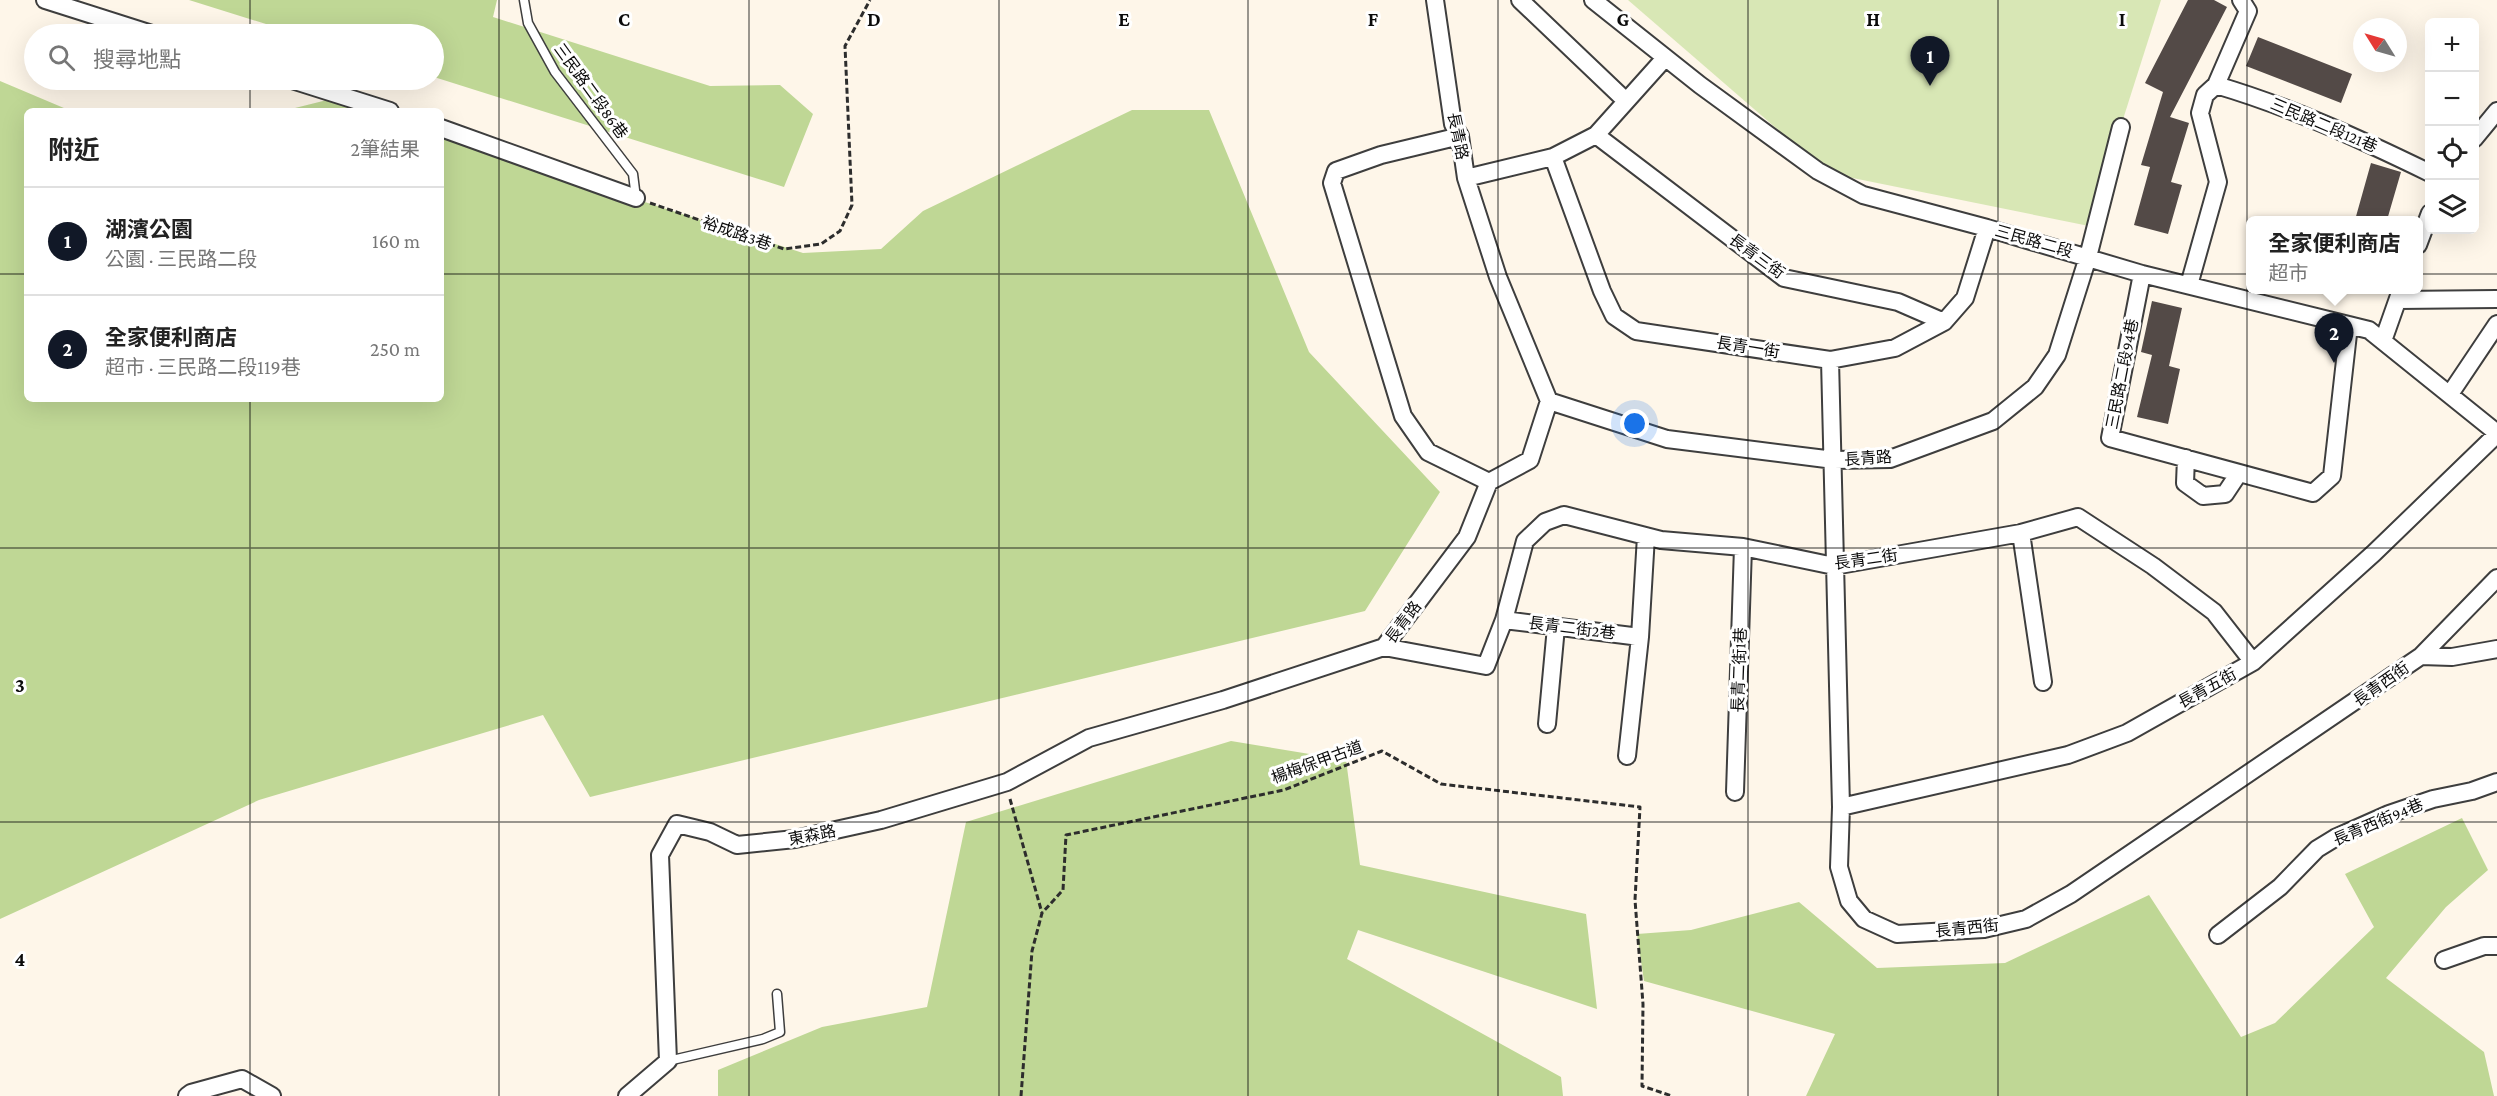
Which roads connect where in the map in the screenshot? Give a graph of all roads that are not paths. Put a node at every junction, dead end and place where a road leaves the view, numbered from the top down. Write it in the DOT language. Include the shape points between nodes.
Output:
graph roads {
  1 [pos="45,0"];
  2 [pos="524,0"];
  3 [pos="1435,0"];
  4 [pos="1520,0"];
  5 [pos="1593,0"];
  6 [pos="2241,0"];
  7 [pos="121,24"];
  8 [pos="1665,58"];
  9 [pos="2216,85"];
  10 [pos="324,90"];
  11 [pos="1626,101"];
  12 [pos="381,108"];
  13 [pos="2497,111"];
  14 [pos="2121,127"];
  15 [pos="444,129"];
  16 [pos="2479,134"];
  17 [pos="1596,135"];
  18 [pos="1460,136"];
  19 [pos="1553,157"];
  20 [pos="2425,171"];
  21 [pos="1466,178"];
  22 [pos="636,198"];
  23 [pos="1987,228"];
  24 [pos="2088,257"];
  25 [pos="2142,274"];
  26 [pos="2189,285"];
  27 [pos="2400,295"];
  28 [pos="2497,299"];
  29 [pos="1944,322"];
  30 [pos="2497,324"];
  31 [pos="2349,325"];
  32 [pos="2383,341"];
  33 [pos="1830,360"];
  34 [pos="2450,394"];
  35 [pos="1549,401"];
  36 [pos="2497,433"];
  37 [pos="2186,458"];
  38 [pos="1834,460"];
  39 [pos="2239,473"];
  40 [pos="1489,482"];
  41 [pos="2021,533"];
  42 [pos="1646,537"];
  43 [pos="1743,547"];
  44 [pos="1834,566"];
  45 [pos="2497,578"];
  46 [pos="1504,620"];
  47 [pos="1556,627"];
  48 [pos="1640,637"];
  49 [pos="1384,647"];
  50 [pos="2497,649"];
  51 [pos="2421,656"];
  52 [pos="2253,662"];
  53 [pos="2043,682"];
  54 [pos="1223,700"];
  55 [pos="1547,724"];
  56 [pos="1627,756"];
  57 [pos="2497,782"];
  58 [pos="1735,792"];
  59 [pos="1841,807"];
  60 [pos="2218,935"];
  61 [pos="2497,946"];
  62 [pos="2444,960"];
  63 [pos="777,994"];
  64 [pos="668,1061"];
  65 [pos="188,1096"];
  66 [pos="272,1096"];
  67 [pos="627,1096"];
  1 -- 7 [label="street"];
  2 -- 22 [label="lane, 三民路二段86巷" via="528,23 555,72 633,174"];
  3 -- 18 [label="street, 長青路" via="1453,124"];
  4 -- 11 [label="street"];
  5 -- 8 [label="street, 三民路二段"];
  6 -- 9 [label="street" via="2248,11"];
  8 -- 11 [label="street"];
  8 -- 23 [label="street, 三民路二段" via="1818,171 1863,195"];
  9 -- 20 [label="street, 三民路二段121巷" via="2341,130"];
  9 -- 26 [label="street" via="2205,95 2200,113 2218,182"];
  10 -- 12 [label="street"];
  11 -- 17 [label="street"];
  13 -- 16 [label="street"];
  14 -- 24 [label="street, 長青路"];
  15 -- 22 [label="street"];
  17 -- 19 [label="street"];
  17 -- 29 [label="street, 長青三街" via="1784,278 1898,302"];
  18 -- 21 [label="street, 長青路"];
  18 -- 40 [label="street" via="1381,155 1336,171 1332,183 1403,416 1428,452"];
  19 -- 21 [label="street"];
  19 -- 33 [label="street, 長青一街" via="1614,316 1636,331"];
  21 -- 35 [label="street, 長青路" via="1498,277"];
  23 -- 24 [label="street, 三民路二段"];
  23 -- 29 [label="street, 長青一街" via="1965,298"];
  24 -- 25 [label="street, 三民路二段"];
  24 -- 38 [label="street, 長青路" via="2056,355 2035,387 1993,421 1890,459"];
  25 -- 26 [label="street, 三民路二段"];
  25 -- 37 [label="street, 三民路二段94巷" via="2110,438"];
  26 -- 31 [label="street, 三民路二段"];
  27 -- 28 [label="street"];
  27 -- 32 [label="street"];
  29 -- 33 [label="street, 長青一街" via="1895,348"];
  30 -- 34 [label="street"];
  31 -- 32 [label="street, 三民路二段" via="2369,330"];
  31 -- 39 [label="street, 三民路二段94巷" via="2332,476 2313,493"];
  32 -- 34 [label="street, 三民路二段"];
  33 -- 38 [label="street, 長青西街"];
  34 -- 36 [label="street, 三民路二段"];
  35 -- 38 [label="street, 長青路" via="1667,439"];
  35 -- 40 [label="street" via="1530,460"];
  36 -- 52 [label="street, 長青五街" via="2374,553"];
  37 -- 39 [label="street, 三民路二段94巷"];
  37 -- 39 [label="street" via="2185,483 2203,496 2225,494"];
  38 -- 44 [label="street, 長青西街"];
  40 -- 49 [label="street, 長青路" via="1467,537"];
  41 -- 44 [label="street, 長青二街"];
  41 -- 52 [label="street, 長青二街" via="2078,517 2214,612"];
  41 -- 53 [label="street"];
  42 -- 43 [label="street, 長青二街"];
  42 -- 46 [label="street, 長青二街" via="1564,515 1545,522 1525,541"];
  42 -- 48 [label="street, 長青二街2巷"];
  43 -- 44 [label="street, 長青二街"];
  43 -- 58 [label="street, 長青二街1巷"];
  44 -- 59 [label="street, 長青西街"];
  45 -- 51 [label="street, 長青西街"];
  46 -- 47 [label="street, 長青二街2巷"];
  46 -- 49 [label="street" via="1486,666"];
  47 -- 48 [label="street, 長青二街2巷"];
  47 -- 55 [label="street"];
  48 -- 56 [label="street, 長青二街2巷"];
  49 -- 54 [label="street, 長青路"];
  50 -- 51 [label="street" via="2452,657"];
  51 -- 59 [label="street, 長青西街" via="2071,894 2026,919 1984,929 1897,934 1864,920 1849,901 1839,867"];
  52 -- 59 [label="street, 長青五街" via="2127,733 2068,755"];
  54 -- 64 [label="street, 東森路" via="1089,738 1007,782 880,820 795,840 736,845 710,832 677,824 660,855"];
  57 -- 60 [label="street, 長青西街94巷" via="2389,814 2335,838 2317,849 2280,887"];
  61 -- 62 [label="street" via="2484,946"];
  63 -- 64 [label="lane" via="780,1032"];
  64 -- 67 [label="street"];
  65 -- 66 [label="street" via="242,1079"];
}
